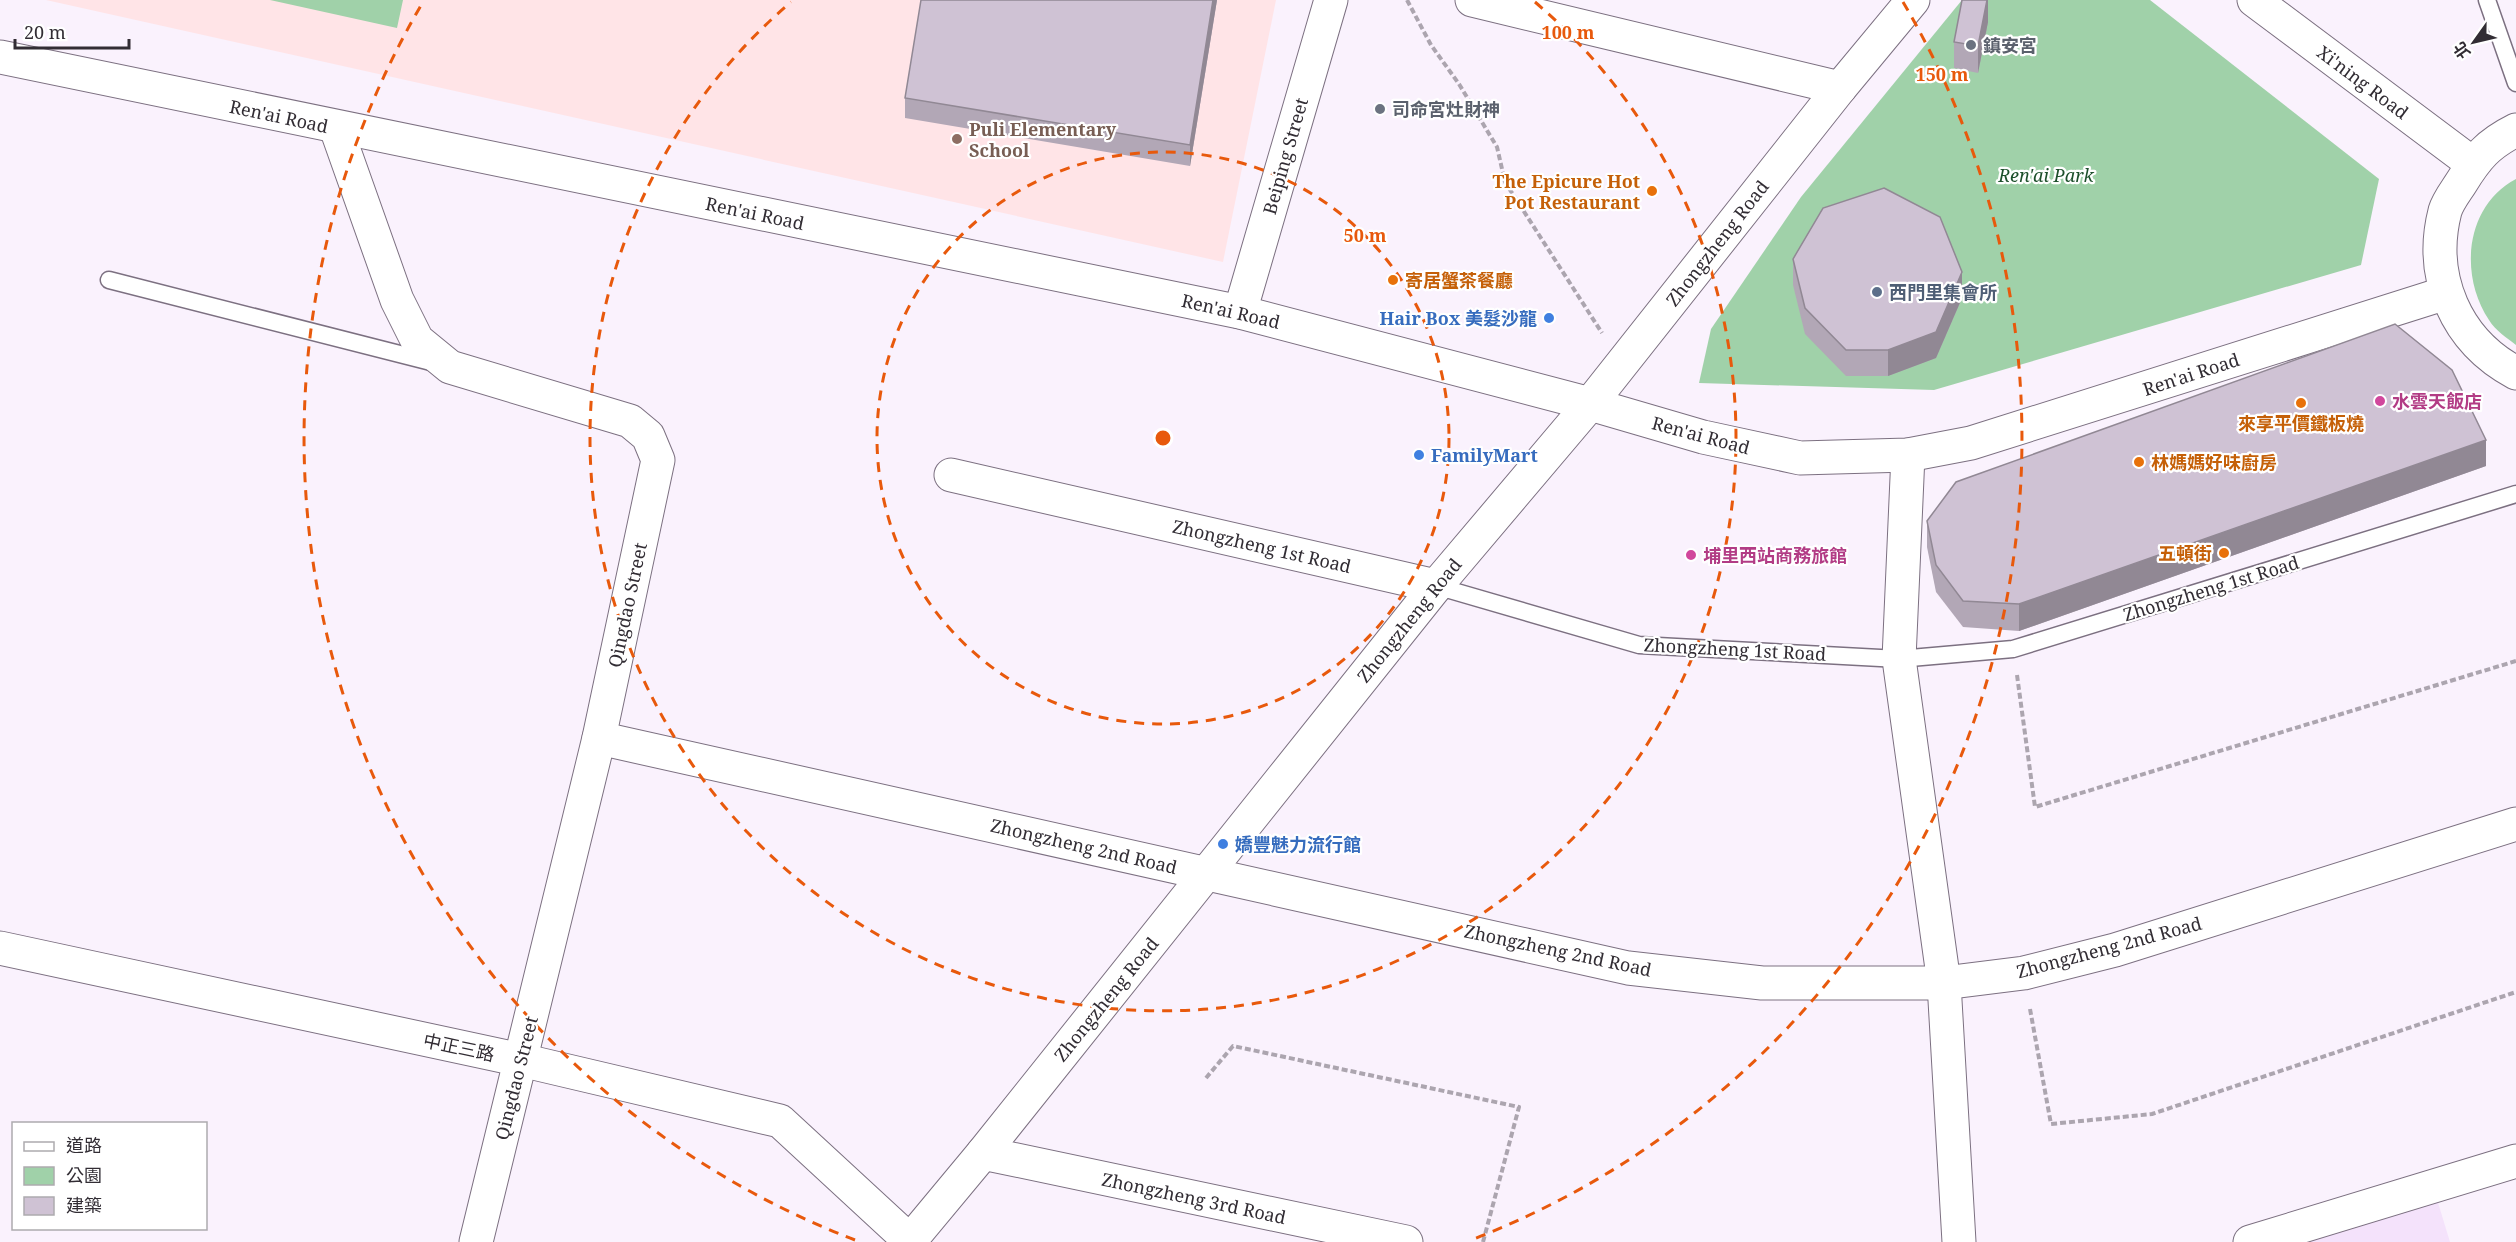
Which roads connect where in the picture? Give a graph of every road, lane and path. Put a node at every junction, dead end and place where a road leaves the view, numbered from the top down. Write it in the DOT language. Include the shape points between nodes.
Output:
graph roads {
  1 [pos="1331,0"];
  2 [pos="1407,0"];
  3 [pos="1472,0"];
  4 [pos="1913,0"];
  5 [pos="2254,0"];
  6 [pos="2487,0"];
  7 [pos="0,57"];
  8 [pos="2516,82"];
  9 [pos="1840,88"];
  10 [pos="336,128"];
  11 [pos="2516,130"];
  12 [pos="2473,164"];
  13 [pos="109,280"];
  14 [pos="2446,293"];
  15 [pos="1240,312"];
  16 [pos="1621,364"];
  17 [pos="450,366"];
  18 [pos="2516,373"];
  19 [pos="1590,404"];
  20 [pos="1908,454"];
  21 [pos="951,475"];
  22 [pos="2516,494"];
  23 [pos="1436,586"];
  24 [pos="2013,649"];
  25 [pos="1899,658"];
  26 [pos="2516,662"];
  27 [pos="598,738"];
  28 [pos="2516,824"];
  29 [pos="1207,873"];
  30 [pos="0,948"];
  31 [pos="2024,973"];
  32 [pos="1944,983"];
  33 [pos="2516,992"];
  34 [pos="521,1060"];
  35 [pos="1206,1078"];
  36 [pos="983,1154"];
  37 [pos="2516,1161"];
  38 [pos="909,1241"];
  39 [pos="476,1242"];
  40 [pos="1406,1242"];
  41 [pos="1483,1242"];
  42 [pos="1959,1242"];
  43 [pos="2250,1242"];
  1 -- 15 [label="street, Beiping Street"];
  2 -- 16 [label="path" via="1431,45 1497,147 1505,182"];
  3 -- 9 [label="street"];
  4 -- 9 [label="street, Zhongzheng Road"];
  5 -- 12 [label="street, Xi'ning Road"];
  6 -- 8 [label="lane"];
  7 -- 10 [label="street, Ren'ai Road"];
  9 -- 16 [label="street, Zhongzheng Road"];
  10 -- 15 [label="street, Ren'ai Road"];
  10 -- 17 [label="street, Qingdao Street" via="397,300 417,340"];
  11 -- 12 [label="street" via="2495,140"];
  12 -- 14 [label="street" via="2445,208 2439,251"];
  13 -- 17 [label="lane"];
  14 -- 18 [label="street" via="2464,331 2494,361"];
  14 -- 20 [label="street, Ren'ai Road" via="1971,443"];
  15 -- 19 [label="street, Ren'ai Road"];
  16 -- 19 [label="street, Zhongzheng Road"];
  17 -- 27 [label="street, Qingdao Street" via="630,421 648,436 658,460"];
  19 -- 20 [label="street, Ren'ai Road" via="1703,437 1800,458"];
  19 -- 23 [label="street, Zhongzheng Road"];
  20 -- 25 [label="street"];
  21 -- 23 [label="street, Zhongzheng 1st Road"];
  22 -- 24 [label="lane, Zhongzheng 1st Road"];
  23 -- 25 [label="lane, Zhongzheng 1st Road" via="1640,645"];
  23 -- 29 [label="street, Zhongzheng Road"];
  24 -- 25 [label="lane, Zhongzheng 1st Road"];
  24 -- 26 [label="path" via="2035,807"];
  25 -- 32 [label="street"];
  27 -- 29 [label="street, Zhongzheng 2nd Road"];
  27 -- 34 [label="street, Qingdao Street"];
  28 -- 31 [label="street, Zhongzheng 2nd Road" via="2115,950"];
  29 -- 32 [label="street, Zhongzheng 2nd Road" via="1628,968 1762,983"];
  29 -- 36 [label="street, Zhongzheng Road"];
  30 -- 34 [label="street, 中正三路"];
  31 -- 32 [label="street, Zhongzheng 2nd Road"];
  31 -- 33 [label="path" via="2051,1124 2152,1114"];
  32 -- 42 [label="street"];
  34 -- 38 [label="street, 中正三路" via="780,1121"];
  34 -- 39 [label="street, Qingdao Street"];
  35 -- 41 [label="path" via="1233,1046 1519,1107"];
  36 -- 38 [label="street, Zhongzheng Road"];
  36 -- 40 [label="street, Zhongzheng 3rd Road"];
  37 -- 43 [label="street"];
}
